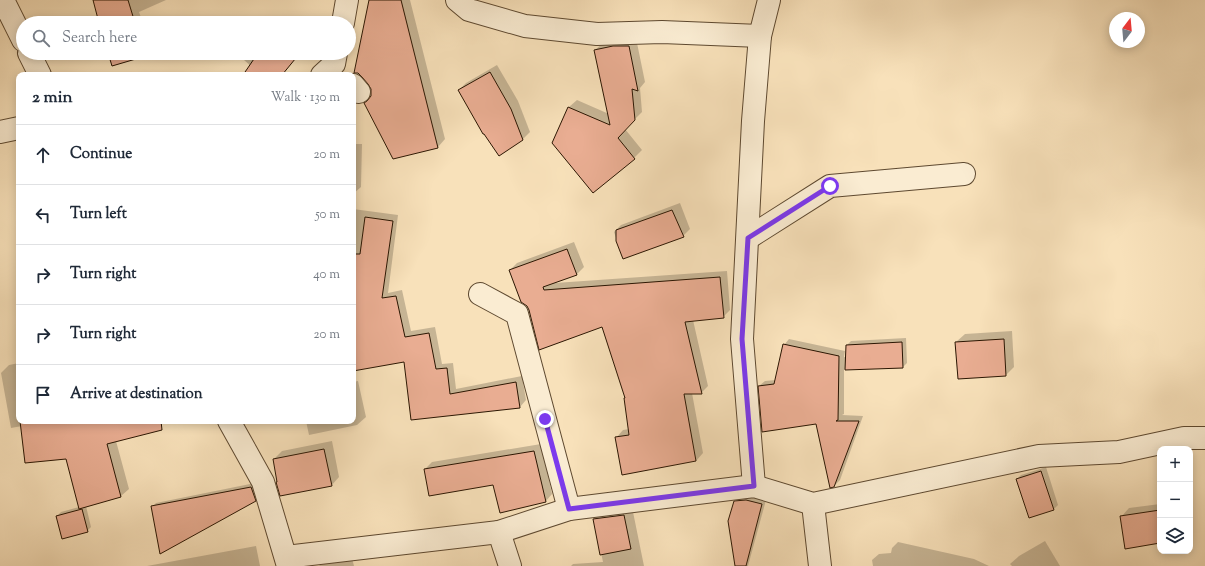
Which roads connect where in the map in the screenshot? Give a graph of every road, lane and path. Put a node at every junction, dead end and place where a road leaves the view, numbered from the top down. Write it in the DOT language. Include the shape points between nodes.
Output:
graph roads {
  1 [pos="3,0"];
  2 [pos="347,0"];
  3 [pos="457,0"];
  4 [pos="769,0"];
  5 [pos="344,16"];
  6 [pos="16,26"];
  7 [pos="760,36"];
  8 [pos="32,60"];
  9 [pos="38,72"];
  10 [pos="16,129"];
  11 [pos="0,132"];
  12 [pos="964,174"];
  13 [pos="748,238"];
  14 [pos="480,294"];
  15 [pos="231,424"];
  16 [pos="1205,438"];
  17 [pos="754,486"];
  18 [pos="812,504"];
  19 [pos="569,509"];
  20 [pos="499,532"];
  21 [pos="287,561"];
  22 [pos="510,566"];
  23 [pos="820,566"];
  1 -- 6 [label="street"];
  2 -- 5 [label="street"];
  3 -- 7 [label="street" via="469,10 525,26 597,34 662,32"];
  4 -- 7 [label="street"];
  7 -- 13 [label="street"];
  8 -- 9 [label="street"];
  10 -- 11 [label="street"];
  12 -- 13 [label="street" via="830,186"];
  13 -- 17 [label="street" via="742,339"];
  14 -- 19 [label="street" via="517,314"];
  15 -- 21 [label="street" via="263,482"];
  16 -- 18 [label="street" via="1184,438 1119,452 1039,456"];
  17 -- 18 [label="street"];
  17 -- 19 [label="street"];
  18 -- 23 [label="street"];
  19 -- 20 [label="street"];
  20 -- 21 [label="street"];
  20 -- 22 [label="street"];
}
